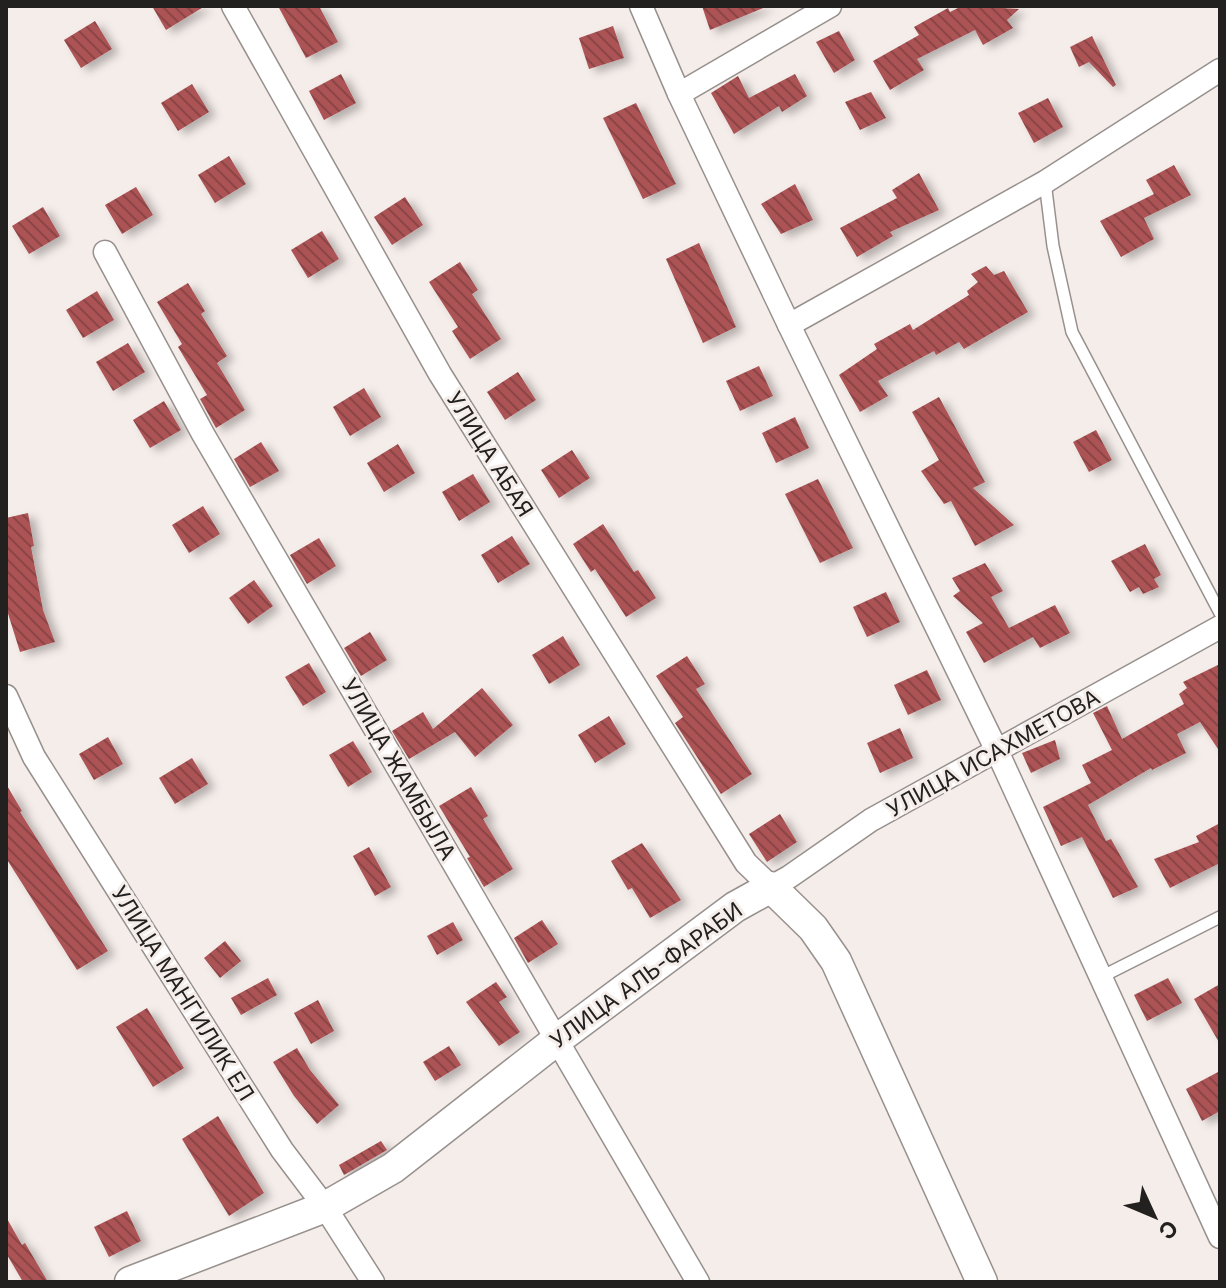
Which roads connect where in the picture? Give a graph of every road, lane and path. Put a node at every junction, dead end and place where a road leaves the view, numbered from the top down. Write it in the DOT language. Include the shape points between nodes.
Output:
graph roads {
  1 [pos="233,6"];
  2 [pos="641,6"];
  3 [pos="824,8"];
  4 [pos="1220,70"];
  5 [pos="679,94"];
  6 [pos="1045,182"];
  7 [pos="105,252"];
  8 [pos="789,325"];
  9 [pos="1220,613"];
  10 [pos="1220,627"];
  11 [pos="6,696"];
  12 [pos="997,751"];
  13 [pos="771,887"];
  14 [pos="1220,917"];
  15 [pos="1101,977"];
  16 [pos="558,1039"];
  17 [pos="325,1207"];
  18 [pos="1220,1237"];
  19 [pos="130,1282"];
  20 [pos="373,1282"];
  21 [pos="698,1282"];
  22 [pos="982,1282"];
  1 -- 13 [label="street, УЛИЦА АБАЯ" via="440,374 746,863"];
  2 -- 5 [label="street"];
  3 -- 5 [label="street"];
  4 -- 6 [label="street"];
  5 -- 8 [label="street"];
  6 -- 8 [label="street"];
  6 -- 9 [label="lane" via="1072,332"];
  7 -- 16 [label="street, УЛИЦА ЖАМБЫЛА" via="203,434"];
  8 -- 12 [label="street"];
  10 -- 12 [label="street, УЛИЦА ИСАХМЕТОВА"];
  11 -- 17 [label="street, УЛИЦА МАНГИЛИК ЕЛ" via="34,757 282,1150"];
  12 -- 13 [label="street, УЛИЦА ИСАХМЕТОВА" via="871,820"];
  12 -- 15 [label="street"];
  13 -- 16 [label="street, УЛИЦА АЛЬ-ФАРАБИ" via="735,907"];
  13 -- 22 [label="street" via="813,928 836,961"];
  14 -- 15 [label="lane"];
  15 -- 18 [label="street"];
  16 -- 17 [label="street, УЛИЦА АЛЬ-ФАРАБИ" via="393,1168"];
  16 -- 21 [label="street, УЛИЦА ЖАМБЫЛА"];
  17 -- 19 [label="street, УЛИЦА АЛЬ-ФАРАБИ"];
  17 -- 20 [label="street, УЛИЦА МАНГИЛИК ЕЛ"];
}
